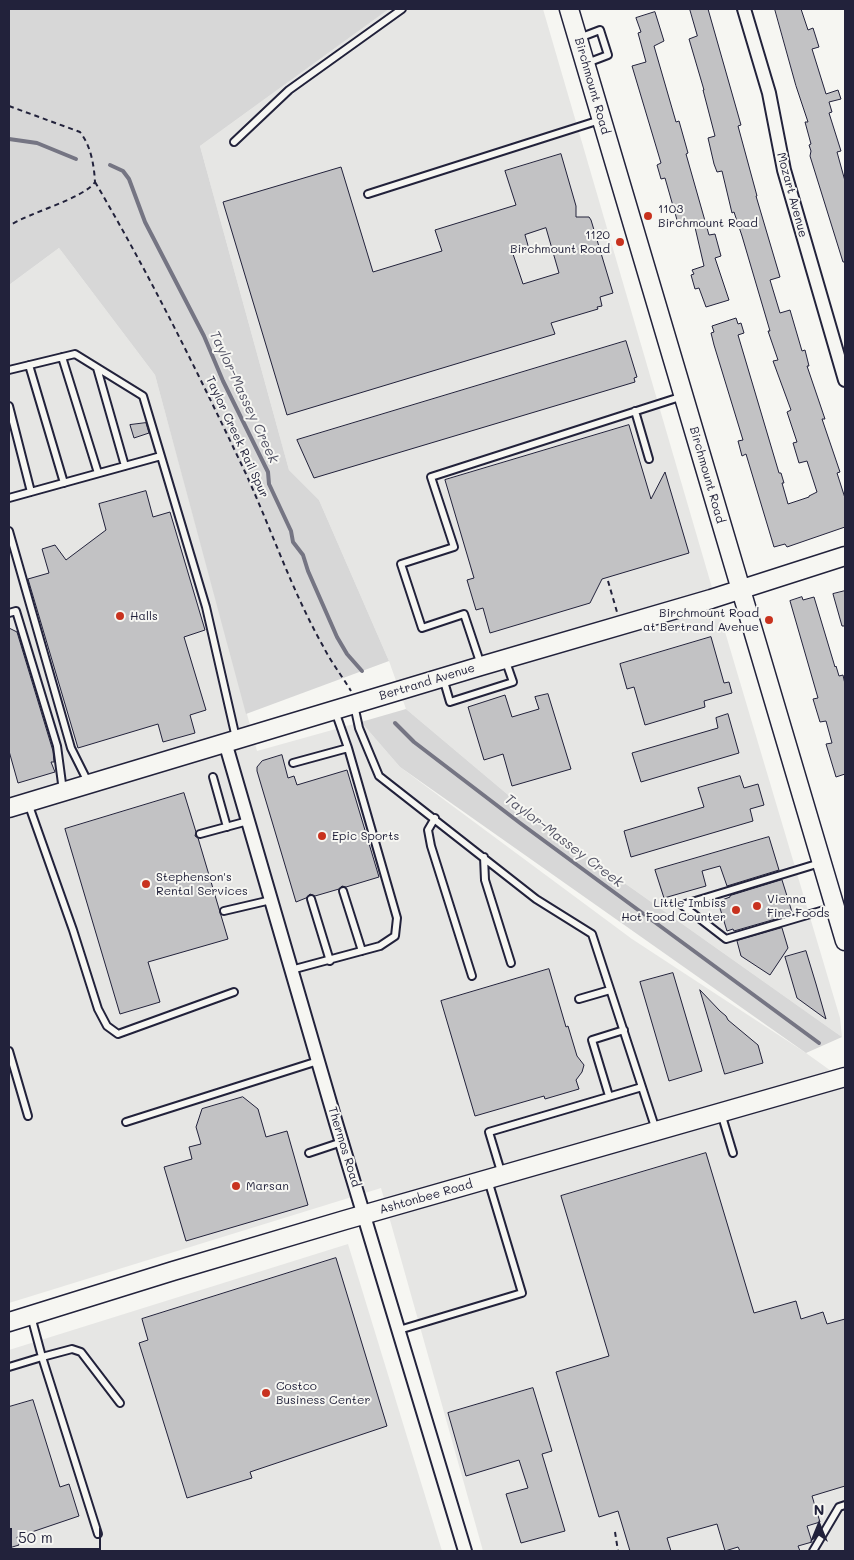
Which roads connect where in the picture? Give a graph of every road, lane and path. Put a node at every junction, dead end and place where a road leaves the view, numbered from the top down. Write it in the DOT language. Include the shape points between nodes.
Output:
graph roads {
  1 [pos="402,9"];
  2 [pos="569,9"];
  3 [pos="744,9"];
  4 [pos="578,38"];
  5 [pos="585,63"];
  6 [pos="9,106"];
  7 [pos="602,119"];
  8 [pos="234,142"];
  9 [pos="96,182"];
  10 [pos="368,194"];
  11 [pos="9,226"];
  12 [pos="62,357"];
  13 [pos="29,365"];
  14 [pos="97,368"];
  15 [pos="9,370"];
  16 [pos="845,380"];
  17 [pos="683,396"];
  18 [pos="9,406"];
  19 [pos="635,411"];
  20 [pos="161,456"];
  21 [pos="649,459"];
  22 [pos="125,466"];
  23 [pos="98,473"];
  24 [pos="64,483"];
  25 [pos="31,492"];
  26 [pos="9,498"];
  27 [pos="9,532"];
  28 [pos="845,556"];
  29 [pos="608,581"];
  30 [pos="741,590"];
  31 [pos="9,614"];
  32 [pos="621,625"];
  33 [pos="505,659"];
  34 [pos="481,666"];
  35 [pos="443,677"];
  36 [pos="353,704"];
  37 [pos="335,710"];
  38 [pos="230,741"];
  39 [pos="348,748"];
  40 [pos="293,763"];
  41 [pos="213,777"];
  42 [pos="88,783"];
  43 [pos="64,791"];
  44 [pos="28,802"];
  45 [pos="9,808"];
  46 [pos="435,818"];
  47 [pos="248,821"];
  48 [pos="227,827"];
  49 [pos="200,834"];
  50 [pos="484,857"];
  51 [pos="822,863"];
  52 [pos="343,891"];
  53 [pos="311,899"];
  54 [pos="271,900"];
  55 [pos="835,906"];
  56 [pos="224,911"];
  57 [pos="845,941"];
  58 [pos="362,951"];
  59 [pos="330,961"];
  60 [pos="511,963"];
  61 [pos="291,970"];
  62 [pos="472,976"];
  63 [pos="610,990"];
  64 [pos="234,992"];
  65 [pos="578,1000"];
  66 [pos="624,1030"];
  67 [pos="9,1051"];
  68 [pos="318,1061"];
  69 [pos="845,1077"];
  70 [pos="642,1087"];
  71 [pos="609,1096"];
  72 [pos="720,1112"];
  73 [pos="28,1116"];
  74 [pos="126,1122"];
  75 [pos="656,1131"];
  76 [pos="342,1142"];
  77 [pos="309,1152"];
  78 [pos="733,1152"];
  79 [pos="495,1178"];
  80 [pos="364,1215"];
  81 [pos="31,1315"];
  82 [pos="9,1322"];
  83 [pos="399,1330"];
  84 [pos="42,1357"];
  85 [pos="9,1367"];
  86 [pos="120,1403"];
  87 [pos="845,1505"];
  88 [pos="615,1532"];
  89 [pos="98,1534"];
  90 [pos="465,1551"];
  91 [pos="618,1551"];
  92 [pos="813,1551"];
  1 -- 8 [label="lane" via="289,90"];
  2 -- 4 [label="street, Birchmount Road"];
  3 -- 16 [label="street, Mozart Avenue" via="769,93 784,170"];
  4 -- 5 [label="street, Birchmount Road"];
  4 -- 5 [label="lane" via="600,30 608,55"];
  5 -- 7 [label="street, Birchmount Road"];
  6 -- 9 [label="path" via="80,132 92,158"];
  7 -- 10 [label="lane"];
  7 -- 17 [label="street, Birchmount Road"];
  9 -- 11 [label="path" via="91,188"];
  9 -- 36 [label="path, Taylor Creek Rail Spur" via="178,333 247,476 300,601 322,645 351,690"];
  12 -- 13 [label="lane"];
  12 -- 14 [label="lane" via="75,354"];
  12 -- 23 [label="lane"];
  13 -- 15 [label="lane"];
  13 -- 24 [label="lane"];
  14 -- 20 [label="lane" via="143,396"];
  14 -- 22 [label="lane"];
  17 -- 19 [label="lane"];
  17 -- 30 [label="street, Birchmount Road"];
  18 -- 25 [label="lane"];
  19 -- 21 [label="lane"];
  19 -- 34 [label="lane" via="431,477 454,547 401,564 422,628 464,614"];
  20 -- 22 [label="lane"];
  20 -- 38 [label="lane" via="206,607"];
  22 -- 23 [label="lane"];
  23 -- 24 [label="lane"];
  24 -- 25 [label="lane"];
  25 -- 26 [label="lane"];
  27 -- 42 [label="lane" via="71,748"];
  28 -- 30 [label="street, Bertrand Avenue"];
  29 -- 32 [label="path"];
  30 -- 32 [label="street, Bertrand Avenue"];
  30 -- 51 [label="street, Birchmount Road"];
  31 -- 43 [label="lane" via="16,611 58,746"];
  32 -- 33 [label="street, Bertrand Avenue"];
  33 -- 34 [label="street, Bertrand Avenue"];
  33 -- 35 [label="lane" via="513,682 450,702"];
  34 -- 35 [label="street, Bertrand Avenue"];
  35 -- 36 [label="street, Bertrand Avenue"];
  36 -- 37 [label="street, Bertrand Avenue"];
  36 -- 46 [label="lane" via="359,728 379,776"];
  37 -- 38 [label="street, Bertrand Avenue"];
  37 -- 39 [label="lane"];
  38 -- 42 [label="street, Bertrand Avenue"];
  38 -- 47 [label="street, Thermos Road"];
  39 -- 40 [label="lane"];
  39 -- 58 [label="lane" via="397,918 395,936 380,946"];
  41 -- 48 [label="lane"];
  42 -- 43 [label="street, Bertrand Avenue"];
  43 -- 44 [label="street, Bertrand Avenue"];
  44 -- 45 [label="street, Bertrand Avenue"];
  44 -- 64 [label="lane" via="98,1009 107,1026 118,1034"];
  46 -- 50 [label="lane"];
  46 -- 62 [label="lane" via="428,830 431,846"];
  47 -- 48 [label="lane"];
  47 -- 54 [label="street, Thermos Road"];
  48 -- 49 [label="lane"];
  50 -- 60 [label="lane" via="485,880"];
  50 -- 63 [label="lane" via="536,899 592,934"];
  51 -- 55 [label="street, Birchmount Road"];
  51 -- 55 [label="lane" via="682,905 726,939"];
  52 -- 58 [label="lane"];
  53 -- 59 [label="lane"];
  54 -- 56 [label="lane"];
  54 -- 61 [label="street, Thermos Road"];
  55 -- 57 [label="street, Birchmount Road"];
  58 -- 59 [label="lane"];
  59 -- 61 [label="lane"];
  61 -- 68 [label="street, Thermos Road"];
  63 -- 65 [label="lane"];
  63 -- 66 [label="lane"];
  66 -- 70 [label="lane"];
  66 -- 71 [label="lane" via="592,1040"];
  67 -- 73 [label="lane"];
  68 -- 74 [label="lane"];
  68 -- 76 [label="street, Thermos Road"];
  69 -- 72 [label="street, Ashtonbee Road"];
  70 -- 71 [label="lane"];
  70 -- 75 [label="lane"];
  71 -- 79 [label="lane" via="489,1132"];
  72 -- 75 [label="street, Ashtonbee Road"];
  72 -- 78 [label="lane"];
  75 -- 79 [label="street, Ashtonbee Road"];
  76 -- 77 [label="lane"];
  76 -- 80 [label="street, Thermos Road"];
  79 -- 80 [label="street, Ashtonbee Road"];
  79 -- 83 [label="lane" via="522,1293"];
  80 -- 81 [label="street, Ashtonbee Road"];
  80 -- 83 [label="street, Thermos Road"];
  81 -- 82 [label="street, Ashtonbee Road"];
  81 -- 84 [label="lane"];
  83 -- 90 [label="street, Thermos Road"];
  84 -- 85 [label="lane"];
  84 -- 86 [label="lane" via="72,1349 81,1352"];
  84 -- 89 [label="lane"];
  87 -- 92 [label="lane" via="839,1507"];
  88 -- 91 [label="path"];
}
